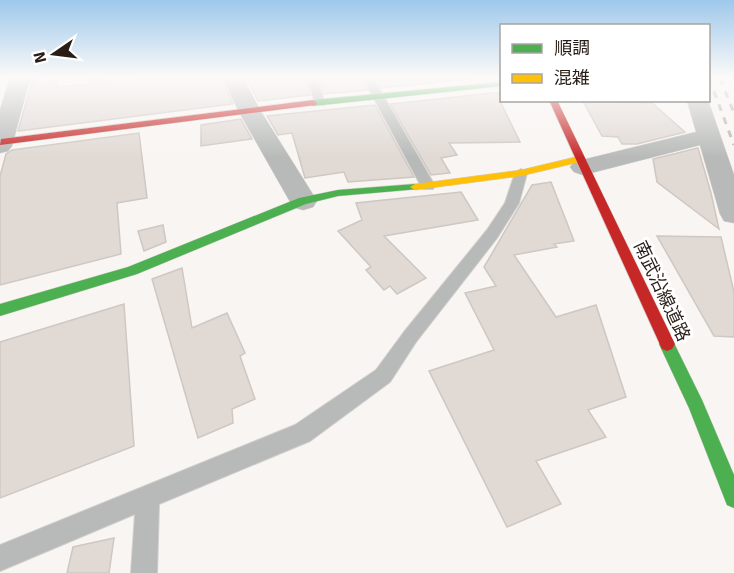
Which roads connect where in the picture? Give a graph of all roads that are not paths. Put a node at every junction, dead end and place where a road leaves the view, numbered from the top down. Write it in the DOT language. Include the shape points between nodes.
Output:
graph roads {
  1 [pos="15,105"];
  2 [pos="246,105"];
  3 [pos="302,105"];
  4 [pos="382,105"];
  5 [pos="555,105"];
  6 [pos="699,105"];
  7 [pos="249,110"];
  8 [pos="709,136"];
  9 [pos="1,140"];
  10 [pos="581,163"];
  11 [pos="521,173"];
  12 [pos="428,186"];
  13 [pos="303,201"];
  14 [pos="734,214"];
  15 [pos="0,310"];
  16 [pos="148,495"];
  17 [pos="734,498"];
  18 [pos="0,558"];
  19 [pos="144,573"];
  1 -- 9 [label="street"];
  2 -- 7 [label="street"];
  3 -- 7 [label="street"];
  4 -- 12 [label="lane"];
  5 -- 10 [label="street, 南武沿線道路"];
  6 -- 8 [label="street"];
  7 -- 9 [label="street"];
  7 -- 13 [label="street"];
  8 -- 10 [label="street"];
  8 -- 14 [label="street"];
  10 -- 11 [label="street"];
  10 -- 17 [label="street, 南武沿線道路" via="696,406"];
  11 -- 12 [label="street"];
  11 -- 16 [label="lane" via="512,203 492,234 383,376 302,433"];
  12 -- 13 [label="street" via="338,193"];
  13 -- 15 [label="street" via="132,271"];
  16 -- 18 [label="lane"];
  16 -- 19 [label="lane"];
}
